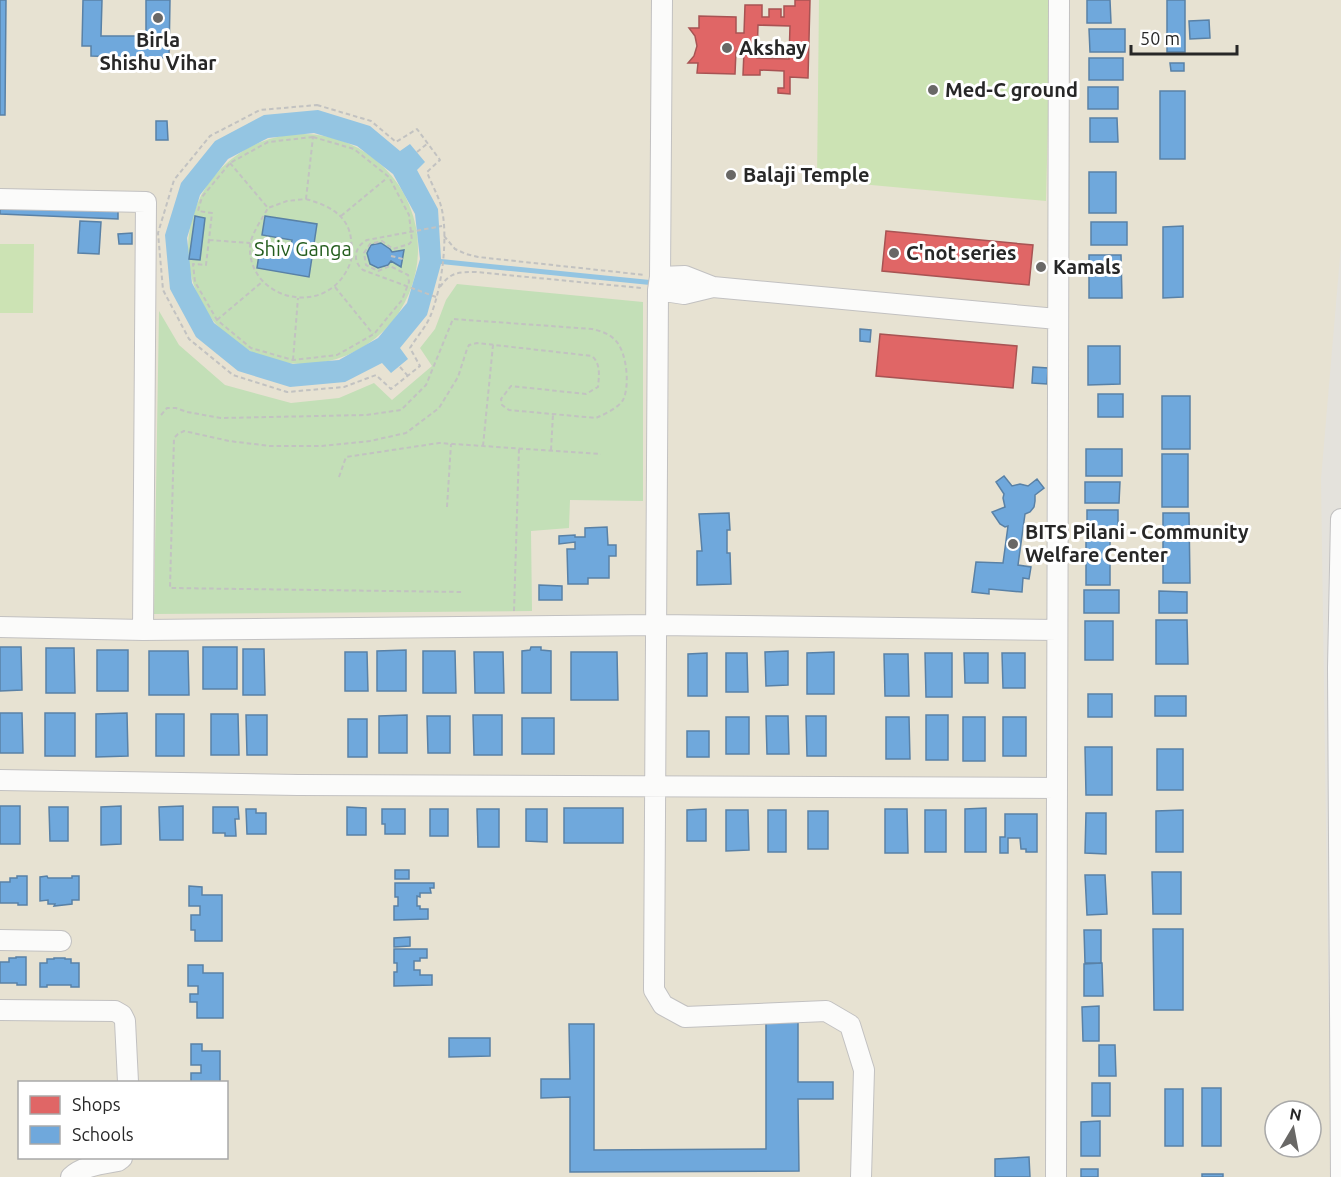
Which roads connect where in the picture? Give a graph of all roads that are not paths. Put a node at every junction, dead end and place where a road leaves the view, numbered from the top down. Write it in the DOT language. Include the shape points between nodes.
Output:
graph roads {
  1 [pos="662,0"];
  2 [pos="1059,0"];
  3 [pos="0,199"];
  4 [pos="659,283"];
  5 [pos="1058,319"];
  6 [pos="1341,519"];
  7 [pos="656,625"];
  8 [pos="0,627"];
  9 [pos="142,630"];
  10 [pos="1057,630"];
  11 [pos="0,780"];
  12 [pos="655,787"];
  13 [pos="1057,788"];
  14 [pos="0,940"];
  15 [pos="61,941"];
  16 [pos="0,1010"];
  17 [pos="128,1081"];
  18 [pos="121,1159"];
  19 [pos="71,1177"];
  20 [pos="861,1177"];
  21 [pos="1056,1177"];
  22 [pos="1341,1177"];
  1 -- 4 [label="street"];
  2 -- 5 [label="street"];
  3 -- 9 [label="street" via="146,202"];
  4 -- 5 [label="street" via="685,276 713,287"];
  4 -- 7 [label="street"];
  5 -- 10 [label="street"];
  6 -- 22 [label="street"];
  7 -- 9 [label="street"];
  7 -- 10 [label="street"];
  7 -- 12 [label="street"];
  8 -- 9 [label="street"];
  10 -- 13 [label="street"];
  11 -- 12 [label="street"];
  12 -- 13 [label="street"];
  12 -- 20 [label="street" via="654,990 663,1005 685,1017 826,1011 850,1025 864,1070"];
  13 -- 21 [label="street"];
  14 -- 15 [label="street"];
  16 -- 17 [label="street" via="115,1011 125,1021"];
  18 -- 19 [label="street" via="84,1169"];
}
